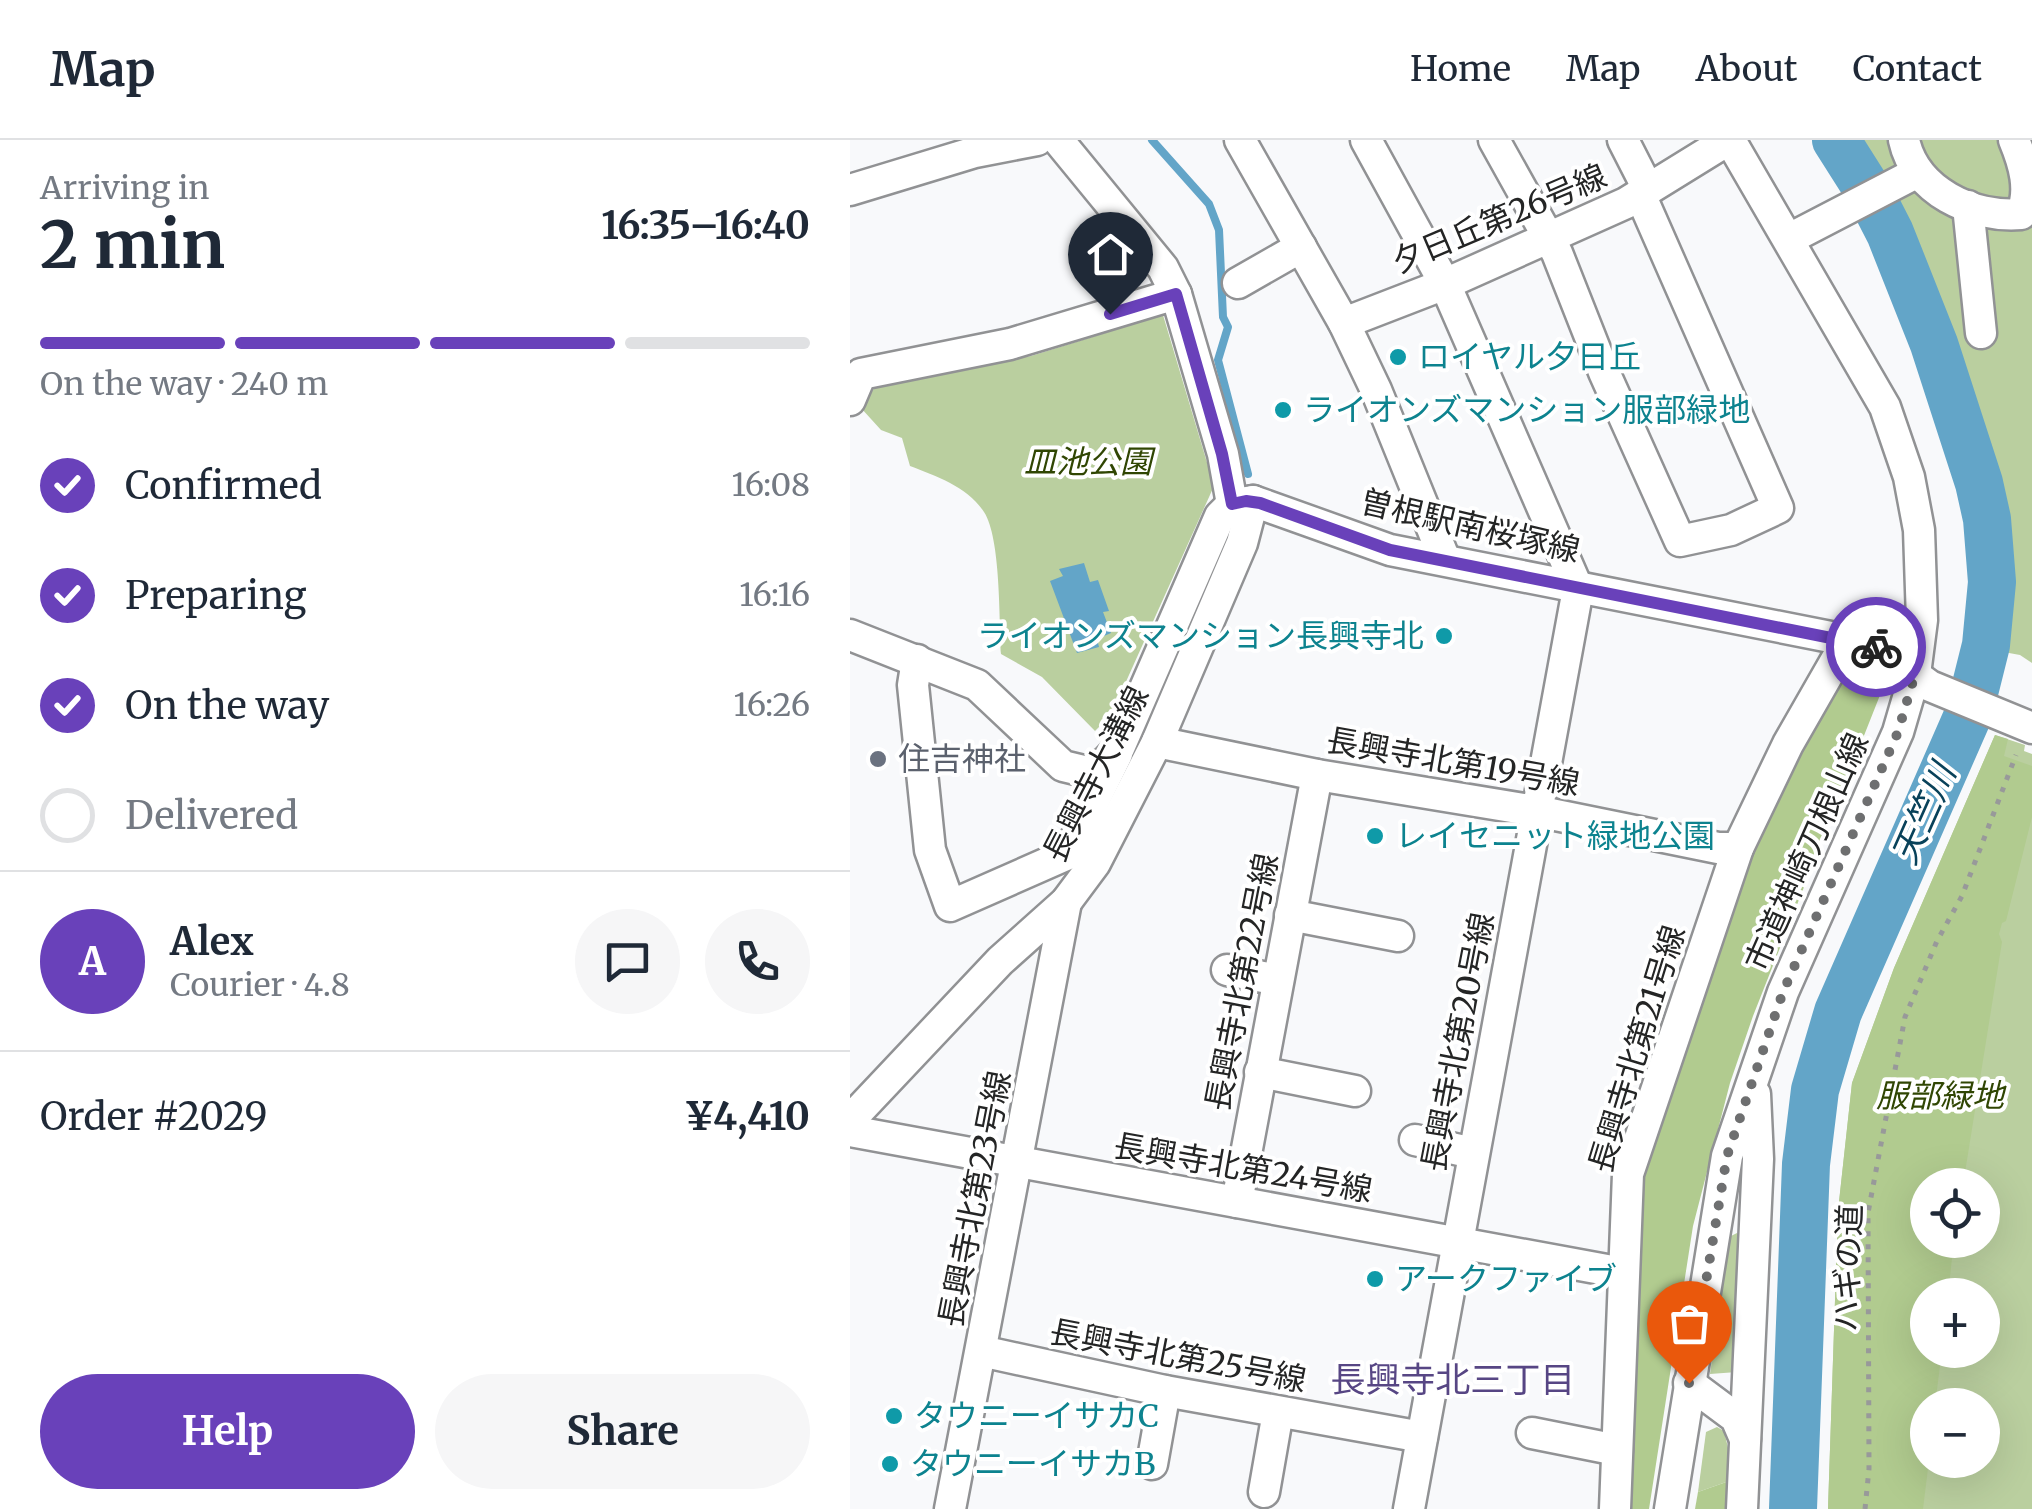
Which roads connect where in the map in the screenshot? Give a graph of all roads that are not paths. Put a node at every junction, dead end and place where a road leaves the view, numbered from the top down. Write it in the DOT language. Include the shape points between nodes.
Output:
graph roads {
  1 [pos="1038,140"];
  2 [pos="1058,140"];
  3 [pos="1240,140"];
  4 [pos="1366,140"];
  5 [pos="1494,140"];
  6 [pos="1623,140"];
  7 [pos="1729,140"];
  8 [pos="1904,140"];
  9 [pos="2014,140"];
  10 [pos="1908,177"];
  11 [pos="2032,183"];
  12 [pos="850,190"];
  13 [pos="1644,192"];
  14 [pos="1968,206"];
  15 [pos="2027,214"];
  16 [pos="1548,237"];
  17 [pos="1789,239"];
  18 [pos="1301,247"];
  19 [pos="1238,283"];
  20 [pos="1445,284"];
  21 [pos="1176,294"];
  22 [pos="1344,323"];
  23 [pos="1981,333"];
  24 [pos="854,376"];
  25 [pos="1242,503"];
  26 [pos="1444,560"];
  27 [pos="1578,588"];
  28 [pos="850,635"];
  29 [pos="1847,641"];
  30 [pos="918,660"];
  31 [pos="1915,674"];
  32 [pos="2032,728"];
  33 [pos="1126,735"];
  34 [pos="1157,742"];
  35 [pos="1317,775"];
  36 [pos="1536,811"];
  37 [pos="1738,848"];
  38 [pos="1066,902"];
  39 [pos="1290,915"];
  40 [pos="1398,936"];
  41 [pos="1227,970"];
  42 [pos="1278,980"];
  43 [pos="1260,1072"];
  44 [pos="1754,1081"];
  45 [pos="1355,1091"];
  46 [pos="850,1120"];
  47 [pos="850,1131"];
  48 [pos="1415,1140"];
  49 [pos="1473,1153"];
  50 [pos="1019,1162"];
  51 [pos="1237,1202"];
  52 [pos="1456,1242"];
  53 [pos="1623,1273"];
  54 [pos="981,1351"];
  55 [pos="1689,1383"];
  56 [pos="1165,1391"];
  57 [pos="1278,1412"];
  58 [pos="1532,1434"];
  59 [pos="1422,1437"];
  60 [pos="1746,1438"];
  61 [pos="1617,1450"];
  62 [pos="1152,1464"];
  63 [pos="1264,1492"];
  64 [pos="950,1509"];
  65 [pos="1409,1509"];
  66 [pos="1615,1509"];
  67 [pos="1670,1509"];
  68 [pos="1742,1509"];
  1 -- 12 [label="street"];
  2 -- 21 [label="street" via="1163,268"];
  3 -- 18 [label="street"];
  4 -- 20 [label="street"];
  5 -- 16 [label="street"];
  6 -- 13 [label="street"];
  7 -- 13 [label="street, 夕日丘第26号線"];
  7 -- 17 [label="street, 市道神崎刀根山線"];
  8 -- 10 [label="street"];
  9 -- 11 [label="street"];
  10 -- 14 [label="street"];
  10 -- 17 [label="street"];
  11 -- 15 [label="street"];
  13 -- 16 [label="street, 夕日丘第26号線"];
  13 -- 16 [label="street" via="1778,508 1731,530 1680,541"];
  14 -- 15 [label="street"];
  14 -- 23 [label="street"];
  16 -- 20 [label="street, 夕日丘第26号線"];
  17 -- 31 [label="street, 市道神崎刀根山線" via="1885,407 1909,477 1922,558"];
  18 -- 19 [label="street"];
  18 -- 22 [label="street"];
  20 -- 22 [label="street, 夕日丘第26号線"];
  20 -- 27 [label="street"];
  21 -- 24 [label="street" via="1010,344"];
  21 -- 25 [label="street"];
  22 -- 26 [label="street"];
  25 -- 26 [label="street, 曽根駅南桜塚線" via="1383,548"];
  25 -- 33 [label="street" via="1220,516"];
  25 -- 34 [label="street, 長興寺大溝線" via="1242,543"];
  26 -- 27 [label="street, 曽根駅南桜塚線"];
  27 -- 29 [label="street, 曽根駅南桜塚線"];
  27 -- 36 [label="street, 長興寺北第20号線"];
  28 -- 30 [label="street"];
  29 -- 31 [label="street, 曽根駅南桜塚線" via="1877,648"];
  29 -- 37 [label="street, 長興寺北第21号線"];
  30 -- 33 [label="street" via="984,690 1071,770 1100,767"];
  30 -- 33 [label="street" via="913,685 930,850 950,906 1068,854"];
  31 -- 32 [label="street, 曽根駅南桜塚線"];
  31 -- 44 [label="street, 市道神崎刀根山線" via="1898,732 1799,952"];
  34 -- 35 [label="street, 長興寺北第19号線"];
  34 -- 38 [label="street, 長興寺大溝線" via="1100,854"];
  35 -- 36 [label="street, 長興寺北第19号線"];
  35 -- 39 [label="street, 長興寺北第22号線"];
  36 -- 37 [label="street, 長興寺北第19号線"];
  36 -- 49 [label="street, 長興寺北第20号線"];
  37 -- 53 [label="street, 長興寺北第21号線" via="1628,1174"];
  38 -- 46 [label="street, 長興寺大溝線" via="1000,961"];
  38 -- 50 [label="street, 長興寺北第23号線"];
  39 -- 40 [label="street"];
  39 -- 42 [label="street, 長興寺北第22号線"];
  41 -- 42 [label="street"];
  42 -- 43 [label="street, 長興寺北第22号線"];
  43 -- 45 [label="street"];
  43 -- 51 [label="street, 長興寺北第22号線"];
  44 -- 55 [label="street, 市道神崎刀根山線" via="1727,1156"];
  44 -- 60 [label="street" via="1758,1159"];
  47 -- 50 [label="street, 長興寺北第24号線"];
  48 -- 49 [label="street"];
  49 -- 52 [label="street, 長興寺北第20号線"];
  50 -- 51 [label="street, 長興寺北第24号線"];
  50 -- 54 [label="street, 長興寺北第23号線"];
  51 -- 52 [label="street, 長興寺北第24号線"];
  52 -- 53 [label="street, 長興寺北第24号線"];
  52 -- 59 [label="street, 長興寺北第20号線"];
  53 -- 61 [label="street, 長興寺北第21号線"];
  54 -- 56 [label="street, 長興寺北第25号線"];
  54 -- 64 [label="street, 長興寺北第23号線"];
  55 -- 60 [label="street" via="1728,1410"];
  55 -- 67 [label="street, 市道神崎刀根山線"];
  56 -- 57 [label="street, 長興寺北第25号線"];
  56 -- 62 [label="street"];
  57 -- 59 [label="street, 長興寺北第25号線"];
  57 -- 63 [label="street"];
  58 -- 61 [label="street"];
  59 -- 65 [label="street, 長興寺北第20号線"];
  60 -- 68 [label="street"];
  61 -- 66 [label="street, 長興寺北第21号線"];
}
